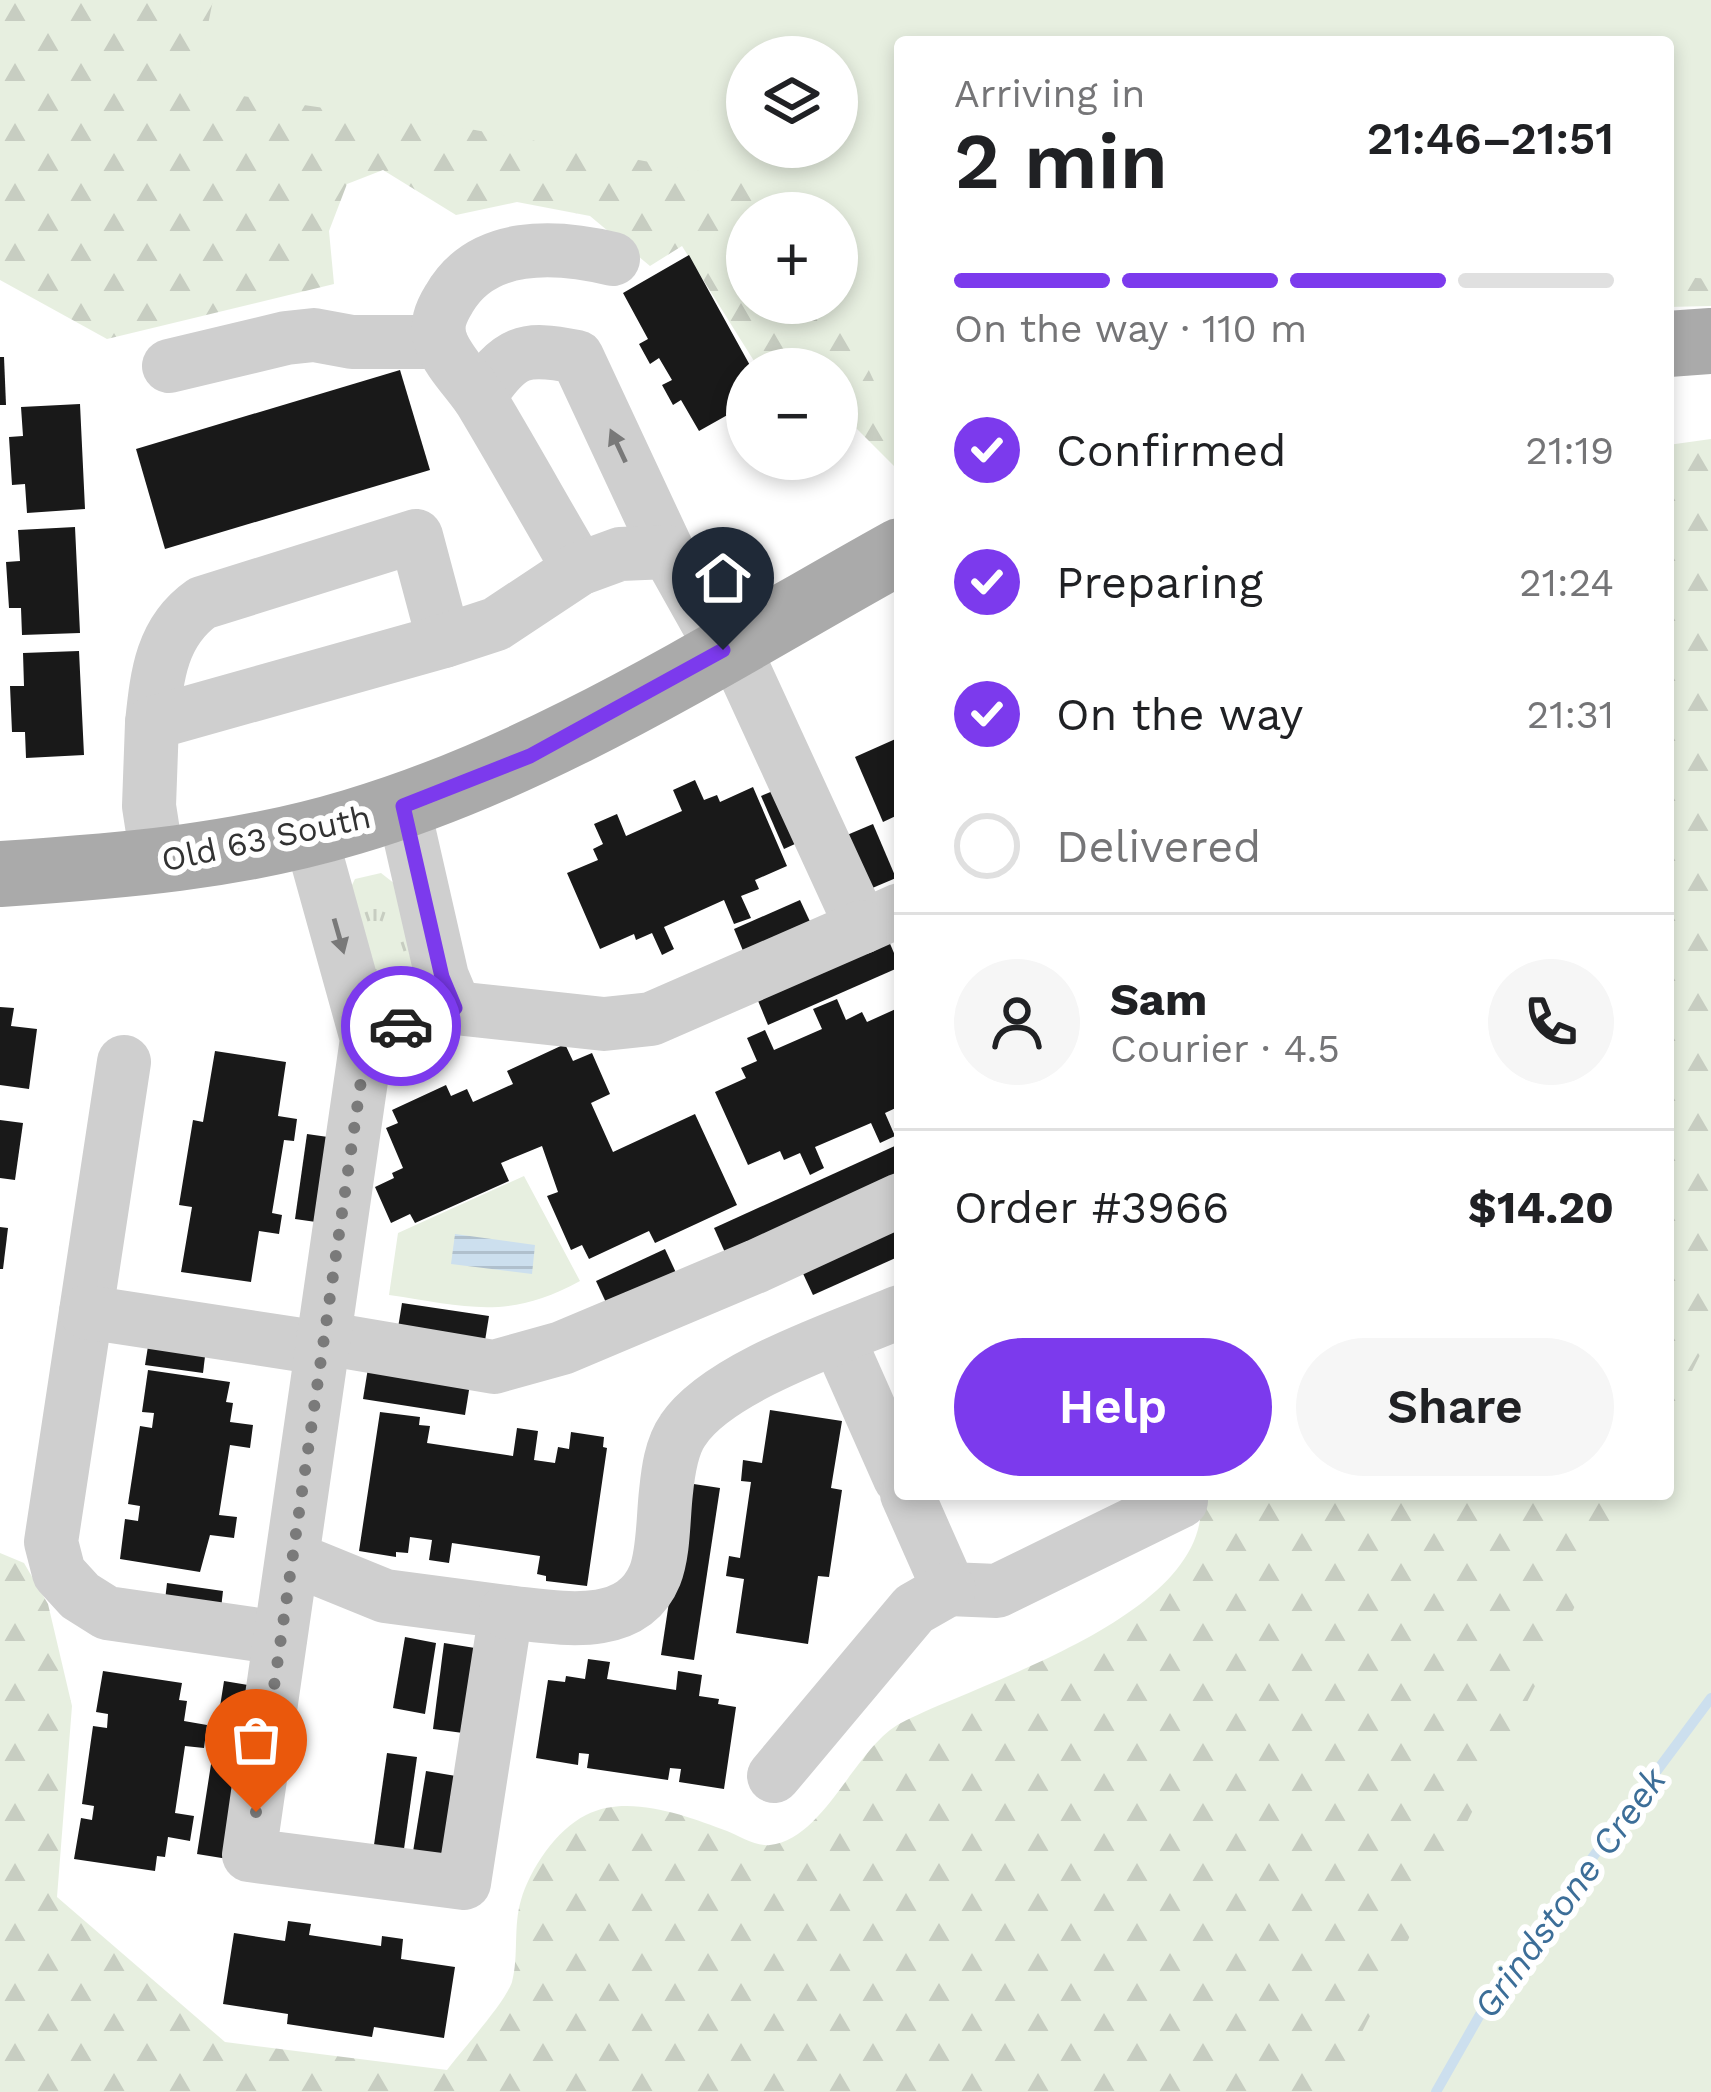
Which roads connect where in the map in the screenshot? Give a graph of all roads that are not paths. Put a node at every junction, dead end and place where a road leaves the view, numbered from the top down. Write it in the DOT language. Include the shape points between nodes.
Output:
graph roads {
  1 [pos="613,259"];
  2 [pos="1711,341"];
  3 [pos="441,342"];
  4 [pos="1674,344"];
  5 [pos="169,366"];
  6 [pos="479,397"];
  7 [pos="668,552"];
  8 [pos="894,553"];
  9 [pos="579,569"];
  10 [pos="444,641"];
  11 [pos="727,647"];
  12 [pos="152,723"];
  13 [pos="403,806"];
  14 [pos="310,834"];
  15 [pos="158,864"];
  16 [pos="0,874"];
  17 [pos="881,919"];
  18 [pos="455,1008"];
  19 [pos="367,1039"];
  20 [pos="124,1062"];
  21 [pos="894,1203"];
  22 [pos="86,1312"];
  23 [pos="894,1315"];
  24 [pos="838,1338"];
  25 [pos="322,1343"];
  26 [pos="894,1464"];
  27 [pos="910,1500"];
  28 [pos="1181,1501"];
  29 [pos="294,1559"];
  30 [pos="949,1589"];
  31 [pos="506,1612"];
  32 [pos="280,1638"];
  33 [pos="774,1776"];
  1 -- 3 [label="lane" via="559,250 492,258 460,280 439,316"];
  2 -- 4 [label="main road"];
  3 -- 5 [label="lane" via="314,334"];
  3 -- 6 [label="lane"];
  7 -- 6 [label="lane, one-way" via="577,357 541,350 511,356"];
  6 -- 9 [label="lane"];
  7 -- 9 [label="lane" via="620,554"];
  7 -- 11 [label="lane"];
  8 -- 11 [label="main road, Old 63 South"];
  9 -- 10 [label="lane" via="496,624"];
  10 -- 12 [label="lane"];
  10 -- 12 [label="lane" via="416,536 202,603 182,617 166,642"];
  11 -- 13 [label="main road, Old 63 South" via="530,756"];
  11 -- 17 [label="lane"];
  12 -- 15 [label="lane" via="149,806"];
  13 -- 14 [label="main road, Old 63 South"];
  13 -- 18 [label="lane"];
  14 -- 15 [label="main road, Old 63 South"];
  14 -- 19 [label="lane, one-way"];
  15 -- 16 [label="main road, Old 63 South"];
  17 -- 18 [label="lane" via="651,1019 604,1024"];
  18 -- 19 [label="lane"];
  19 -- 25 [label="lane"];
  20 -- 22 [label="lane"];
  21 -- 25 [label="lane" via="523,1360 494,1366"];
  22 -- 25 [label="lane"];
  22 -- 32 [label="lane" via="51,1542 59,1573 106,1613"];
  23 -- 24 [label="lane"];
  24 -- 26 [label="lane"];
  24 -- 31 [label="lane" via="707,1402 680,1433 656,1574 636,1603 584,1619"];
  25 -- 29 [label="lane"];
  27 -- 30 [label="lane"];
  28 -- 30 [label="lane" via="997,1591"];
  29 -- 31 [label="lane" via="385,1596"];
  29 -- 32 [label="lane"];
  30 -- 33 [label="lane" via="914,1609"];
  31 -- 32 [label="lane" via="464,1883 250,1855"];
}
